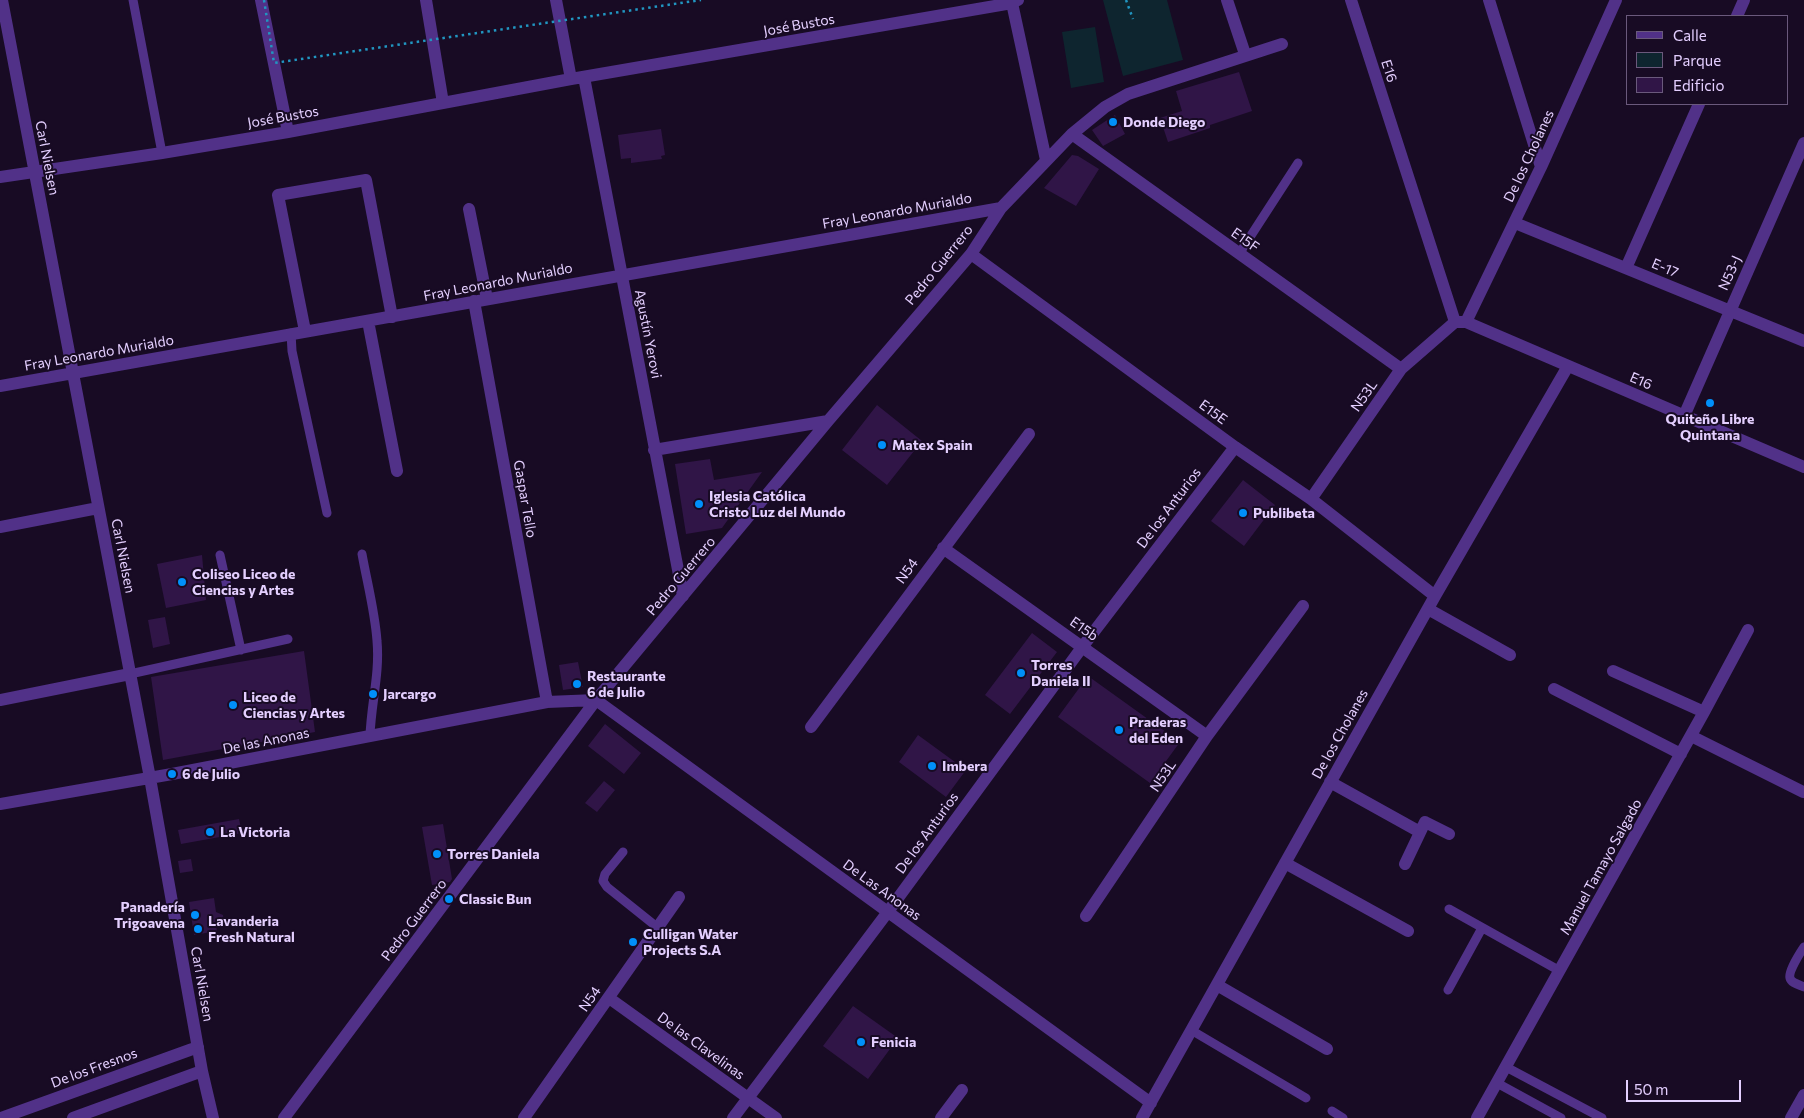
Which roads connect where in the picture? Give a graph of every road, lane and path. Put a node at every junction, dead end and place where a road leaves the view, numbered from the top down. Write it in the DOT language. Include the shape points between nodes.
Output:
graph roads {
  1 [pos="2,0"];
  2 [pos="133,0"];
  3 [pos="263,0"];
  4 [pos="426,0"];
  5 [pos="556,0"];
  6 [pos="701,0"];
  7 [pos="1126,0"];
  8 [pos="1227,0"];
  9 [pos="1351,0"];
  10 [pos="1489,0"];
  11 [pos="1616,0"];
  12 [pos="1744,0"];
  13 [pos="1015,1"];
  14 [pos="1737,15"];
  15 [pos="1133,19"];
  16 [pos="1282,44"];
  17 [pos="1245,54"];
  18 [pos="274,63"];
  19 [pos="584,78"];
  20 [pos="570,79"];
  21 [pos="443,103"];
  22 [pos="1698,105"];
  23 [pos="288,132"];
  24 [pos="1072,134"];
  25 [pos="1804,143"];
  26 [pos="162,154"];
  27 [pos="1046,160"];
  28 [pos="1298,163"];
  29 [pos="1541,167"];
  30 [pos="34,172"];
  31 [pos="0,177"];
  32 [pos="1001,208"];
  33 [pos="469,209"];
  34 [pos="1515,223"];
  35 [pos="971,254"];
  36 [pos="1239,254"];
  37 [pos="1626,268"];
  38 [pos="621,274"];
  39 [pos="487,299"];
  40 [pos="474,301"];
  41 [pos="1729,312"];
  42 [pos="392,317"];
  43 [pos="368,321"];
  44 [pos="1460,322"];
  45 [pos="305,331"];
  46 [pos="291,333"];
  47 [pos="1804,341"];
  48 [pos="1568,366"];
  49 [pos="1401,369"];
  50 [pos="73,373"];
  51 [pos="0,386"];
  52 [pos="1684,416"];
  53 [pos="828,420"];
  54 [pos="1029,434"];
  55 [pos="1235,447"];
  56 [pos="654,450"];
  57 [pos="1804,466"];
  58 [pos="397,471"];
  59 [pos="1311,499"];
  60 [pos="98,508"];
  61 [pos="327,512"];
  62 [pos="0,527"];
  63 [pos="943,548"];
  64 [pos="362,554"];
  65 [pos="220,555"];
  66 [pos="683,596"];
  67 [pos="1435,596"];
  68 [pos="1303,606"];
  69 [pos="1428,609"];
  70 [pos="1748,630"];
  71 [pos="288,639"];
  72 [pos="1083,646"];
  73 [pos="241,650"];
  74 [pos="1510,655"];
  75 [pos="1613,671"];
  76 [pos="130,674"];
  77 [pos="1554,689"];
  78 [pos="0,700"];
  79 [pos="596,700"];
  80 [pos="547,702"];
  81 [pos="1704,712"];
  82 [pos="811,727"];
  83 [pos="370,736"];
  84 [pos="1207,736"];
  85 [pos="1691,736"];
  86 [pos="1681,754"];
  87 [pos="150,778"];
  88 [pos="1330,782"];
  89 [pos="1803,792"];
  90 [pos="0,804"];
  91 [pos="1420,832"];
  92 [pos="1449,834"];
  93 [pos="623,852"];
  94 [pos="1286,863"];
  95 [pos="1405,864"];
  96 [pos="679,897"];
  97 [pos="1449,909"];
  98 [pos="887,913"];
  99 [pos="1086,916"];
  100 [pos="657,927"];
  101 [pos="1482,928"];
  102 [pos="1408,931"];
  103 [pos="1804,947"];
  104 [pos="1560,971"];
  105 [pos="1217,985"];
  106 [pos="1804,988"];
  107 [pos="1448,990"];
  108 [pos="609,998"];
  109 [pos="1191,1030"];
  110 [pos="198,1047"];
  111 [pos="1326,1049"];
  112 [pos="1506,1067"];
  113 [pos="202,1071"];
  114 [pos="1497,1083"];
  115 [pos="962,1090"];
  116 [pos="1804,1095"];
  117 [pos="747,1098"];
  118 [pos="1306,1098"];
  119 [pos="1150,1103"];
  120 [pos="1332,1112"];
  121 [pos="1794,1116"];
  122 [pos="80,1117"];
  123 [pos="1,1118"];
  124 [pos="213,1118"];
  125 [pos="284,1118"];
  126 [pos="524,1118"];
  127 [pos="733,1118"];
  128 [pos="776,1118"];
  129 [pos="941,1118"];
  130 [pos="1142,1118"];
  131 [pos="1343,1118"];
  132 [pos="1477,1118"];
  133 [pos="1561,1118"];
  134 [pos="1602,1118"];
  1 -- 30 [label="street, Carl Nielsen"];
  2 -- 26 [label="lane"];
  3 -- 18 [label="street"];
  3 -- 18 [label="path, bridge"];
  4 -- 21 [label="street"];
  5 -- 20 [label="street"];
  6 -- 18 [label="path, bridge"];
  7 -- 15 [label="path"];
  8 -- 17 [label="street"];
  9 -- 44 [label="street, E16"];
  10 -- 29 [label="street"];
  11 -- 29 [label="street, De los Cholanes"];
  12 -- 14 [label="street"];
  13 -- 19 [label="street, José Bustos"];
  13 -- 27 [label="street"];
  16 -- 17 [label="street, Pedro Guerrero"];
  17 -- 24 [label="street, Pedro Guerrero" via="1128,94 1105,107"];
  18 -- 23 [label="street"];
  19 -- 20 [label="street, José Bustos"];
  19 -- 38 [label="street, Agustín Yerovi"];
  20 -- 21 [label="street, José Bustos"];
  21 -- 23 [label="street, José Bustos"];
  22 -- 37 [label="street"];
  23 -- 26 [label="street, José Bustos"];
  24 -- 27 [label="street, Pedro Guerrero"];
  24 -- 36 [label="street, E15F"];
  25 -- 41 [label="street, N53-J"];
  26 -- 30 [label="street, José Bustos"];
  27 -- 32 [label="street, Pedro Guerrero"];
  28 -- 36 [label="lane"];
  29 -- 34 [label="street, De los Cholanes"];
  30 -- 31 [label="street, José Bustos"];
  30 -- 50 [label="street, Carl Nielsen"];
  32 -- 35 [label="street, Pedro Guerrero"];
  32 -- 38 [label="street, Fray Leonardo Murialdo"];
  33 -- 39 [label="street"];
  34 -- 37 [label="street, E-17"];
  34 -- 44 [label="street, De los Cholanes"];
  35 -- 53 [label="street, Pedro Guerrero"];
  35 -- 55 [label="street, E15E"];
  36 -- 49 [label="street, E15F"];
  37 -- 41 [label="street, E-17"];
  38 -- 39 [label="street, Fray Leonardo Murialdo"];
  38 -- 56 [label="street, Agustín Yerovi"];
  39 -- 40 [label="street, Fray Leonardo Murialdo"];
  40 -- 42 [label="street, Fray Leonardo Murialdo"];
  40 -- 80 [label="street, Gaspar Tello"];
  41 -- 47 [label="street, E-17"];
  41 -- 52 [label="street, N53-J"];
  42 -- 43 [label="street, Fray Leonardo Murialdo"];
  42 -- 45 [label="street" via="366,180 278,195"];
  43 -- 45 [label="street, Fray Leonardo Murialdo"];
  43 -- 58 [label="street"];
  44 -- 48 [label="street, E16"];
  44 -- 49 [label="street, N53L"];
  45 -- 46 [label="street, Fray Leonardo Murialdo"];
  46 -- 50 [label="street, Fray Leonardo Murialdo"];
  46 -- 61 [label="lane" via="292,351"];
  48 -- 52 [label="street, E16"];
  48 -- 67 [label="street, De los Cholanes"];
  49 -- 59 [label="street, N53L"];
  50 -- 51 [label="street, Fray Leonardo Murialdo"];
  50 -- 60 [label="street, Carl Nielsen"];
  52 -- 57 [label="street, E16"];
  53 -- 56 [label="street"];
  53 -- 66 [label="street, Pedro Guerrero"];
  54 -- 63 [label="street, N54"];
  55 -- 59 [label="street, E15E"];
  55 -- 72 [label="street, De los Anturios"];
  56 -- 66 [label="street, Agustín Yerovi"];
  59 -- 67 [label="street, E15E"];
  60 -- 62 [label="street"];
  60 -- 76 [label="street, Carl Nielsen"];
  63 -- 72 [label="street, E15b"];
  63 -- 82 [label="street, N54"];
  64 -- 83 [label="lane" via="378,641 377,684"];
  65 -- 73 [label="lane"];
  66 -- 79 [label="street, Pedro Guerrero"];
  67 -- 69 [label="street, De los Cholanes"];
  68 -- 84 [label="street, N53L"];
  69 -- 74 [label="street"];
  69 -- 88 [label="street, De los Cholanes"];
  70 -- 81 [label="street, Manuel Tamayo Salgado"];
  71 -- 73 [label="lane"];
  72 -- 84 [label="street, E15b"];
  72 -- 98 [label="street, De los Anturios"];
  73 -- 76 [label="lane"];
  75 -- 81 [label="street"];
  76 -- 78 [label="street"];
  76 -- 87 [label="street, Carl Nielsen"];
  77 -- 86 [label="street"];
  79 -- 80 [label="street, De las Anonas"];
  79 -- 98 [label="street, De Las Anonas"];
  79 -- 125 [label="street, Pedro Guerrero"];
  80 -- 83 [label="street, De las Anonas"];
  81 -- 85 [label="street, Manuel Tamayo Salgado"];
  83 -- 87 [label="street, De las Anonas"];
  84 -- 99 [label="street, N53L"];
  85 -- 86 [label="street, Manuel Tamayo Salgado"];
  85 -- 89 [label="street"];
  86 -- 104 [label="street, Manuel Tamayo Salgado"];
  87 -- 90 [label="street, De las Anonas"];
  87 -- 110 [label="street, Carl Nielsen"];
  88 -- 91 [label="street"];
  88 -- 94 [label="street, De los Cholanes"];
  91 -- 92 [label="street" via="1425,822"];
  91 -- 95 [label="street"];
  93 -- 100 [label="lane" via="603,881 607,888"];
  94 -- 102 [label="street"];
  94 -- 105 [label="street, De los Cholanes"];
  96 -- 100 [label="street, N54"];
  97 -- 101 [label="lane"];
  98 -- 117 [label="street, De los Anturios"];
  98 -- 119 [label="street, De Las Anonas"];
  100 -- 108 [label="street, N54"];
  101 -- 104 [label="lane"];
  101 -- 107 [label="lane"];
  103 -- 106 [label="lane" via="1790,977"];
  104 -- 112 [label="street, Manuel Tamayo Salgado"];
  105 -- 109 [label="street, De los Cholanes"];
  105 -- 111 [label="street"];
  108 -- 117 [label="street, De las Clavelinas"];
  108 -- 126 [label="street, N54"];
  109 -- 118 [label="lane"];
  109 -- 119 [label="street, De los Cholanes"];
  110 -- 113 [label="street, Carl Nielsen"];
  110 -- 123 [label="street, De los Fresnos"];
  112 -- 114 [label="street, Manuel Tamayo Salgado"];
  112 -- 134 [label="lane"];
  113 -- 122 [label="street"];
  113 -- 124 [label="street, Carl Nielsen"];
  114 -- 132 [label="street, Manuel Tamayo Salgado"];
  114 -- 133 [label="lane"];
  115 -- 129 [label="street"];
  116 -- 121 [label="street"];
  117 -- 127 [label="street, De los Anturios"];
  117 -- 128 [label="street, De las Clavelinas"];
  119 -- 130 [label="street, De los Cholanes"];
  120 -- 131 [label="lane"];
}
